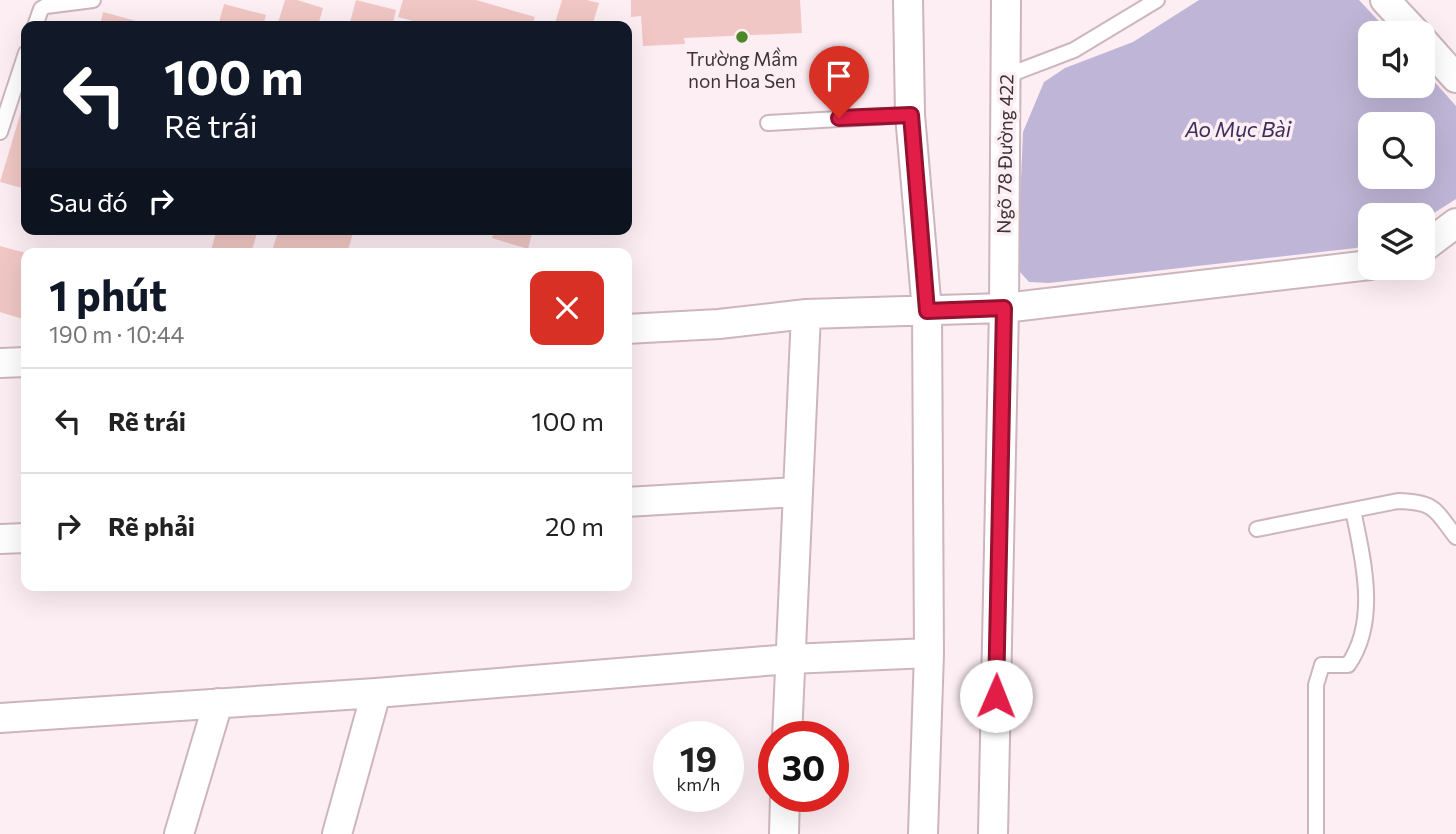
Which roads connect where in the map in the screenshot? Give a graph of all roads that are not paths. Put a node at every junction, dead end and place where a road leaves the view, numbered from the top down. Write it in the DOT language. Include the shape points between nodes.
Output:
graph roads {
  1 [pos="93,0"];
  2 [pos="908,0"];
  3 [pos="1006,0"];
  4 [pos="1157,0"];
  5 [pos="1391,2"];
  6 [pos="37,21"];
  7 [pos="1406,21"];
  8 [pos="1435,54"];
  9 [pos="21,68"];
  10 [pos="1006,75"];
  11 [pos="1456,78"];
  12 [pos="911,115"];
  13 [pos="768,122"];
  14 [pos="0,132"];
  15 [pos="1456,223"];
  16 [pos="1435,239"];
  17 [pos="1358,266"];
  18 [pos="1004,308"];
  19 [pos="927,311"];
  20 [pos="806,314"];
  21 [pos="632,329"];
  22 [pos="21,362"];
  23 [pos="0,363"];
  24 [pos="797,492"];
  25 [pos="632,502"];
  26 [pos="1353,510"];
  27 [pos="1256,529"];
  28 [pos="1456,537"];
  29 [pos="21,538"];
  30 [pos="0,539"];
  31 [pos="929,653"];
  32 [pos="790,659"];
  33 [pos="376,692"];
  34 [pos="218,703"];
  35 [pos="0,718"];
  36 [pos="788,721"];
  37 [pos="785,812"];
  38 [pos="179,834"];
  39 [pos="337,834"];
  40 [pos="784,834"];
  41 [pos="923,834"];
  42 [pos="993,834"];
  43 [pos="1316,834"];
  1 -- 6 [label="lane" via="46,6"];
  2 -- 12 [label="street"];
  3 -- 10 [label="street, Ngõ 78 Đường 422"];
  4 -- 10 [label="lane" via="1074,50"];
  5 -- 7 [label="street"];
  8 -- 11 [label="street"];
  9 -- 14 [label="lane"];
  10 -- 18 [label="street, Ngõ 78 Đường 422"];
  12 -- 13 [label="lane"];
  12 -- 19 [label="street"];
  15 -- 16 [label="street"];
  17 -- 18 [label="street"];
  18 -- 19 [label="street"];
  18 -- 42 [label="street, Ngõ 78 Đường 422"];
  19 -- 20 [label="street"];
  19 -- 31 [label="street"];
  20 -- 21 [label="street"];
  20 -- 24 [label="street"];
  22 -- 23 [label="street"];
  24 -- 25 [label="street"];
  24 -- 32 [label="street"];
  26 -- 27 [label="lane"];
  26 -- 28 [label="lane" via="1398,501 1419,502 1444,518"];
  26 -- 43 [label="lane" via="1366,600 1359,649 1348,665 1322,665 1317,685"];
  29 -- 30 [label="street"];
  31 -- 32 [label="street"];
  31 -- 41 [label="street"];
  32 -- 33 [label="street"];
  32 -- 36 [label="street"];
  33 -- 34 [label="street"];
  33 -- 39 [label="street"];
  34 -- 35 [label="street"];
  34 -- 38 [label="street"];
  37 -- 40 [label="street"];
}
